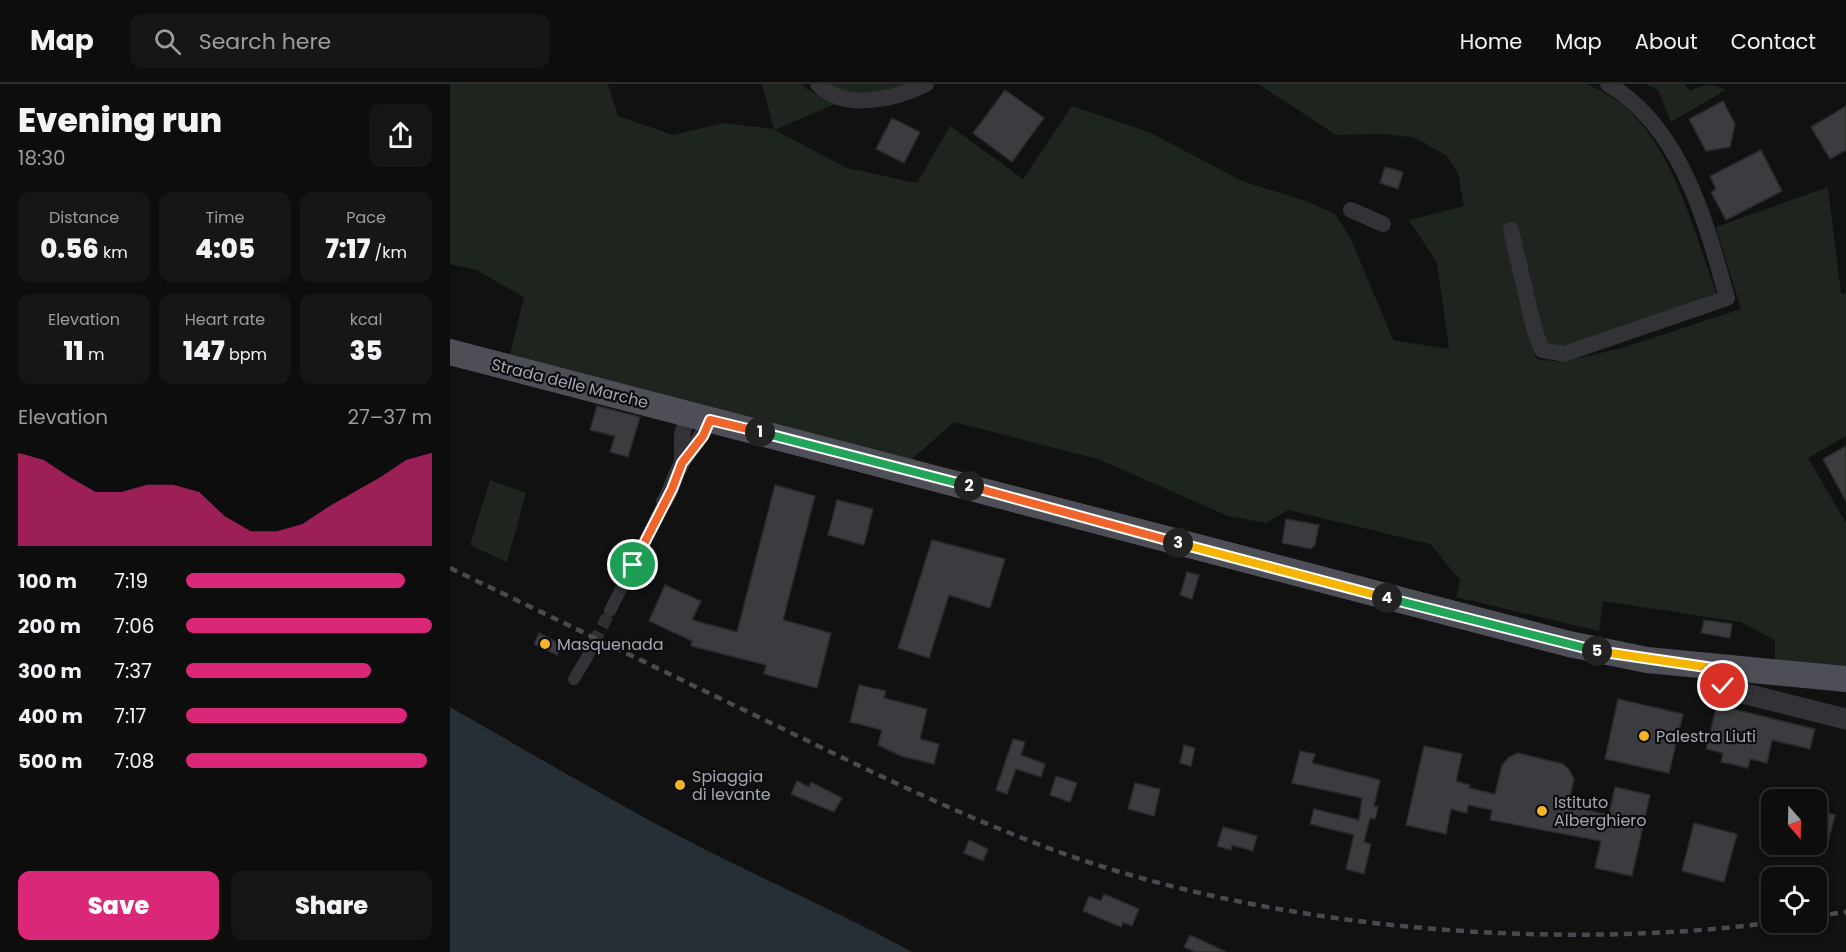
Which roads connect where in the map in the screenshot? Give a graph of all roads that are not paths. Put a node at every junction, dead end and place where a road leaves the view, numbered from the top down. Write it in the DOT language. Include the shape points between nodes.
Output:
graph roads {
  1 [pos="818,84"];
  2 [pos="926,84"];
  3 [pos="1608,84"];
  4 [pos="1351,210"];
  5 [pos="1383,224"];
  6 [pos="1511,230"];
  7 [pos="450,352"];
  8 [pos="700,417"];
  9 [pos="664,502"];
  10 [pos="610,611"];
  11 [pos="586,659"];
  12 [pos="1713,668"];
  13 [pos="574,679"];
  14 [pos="1846,679"];
  15 [pos="1846,719"];
  1 -- 2 [label="street" via="825,91 865,101"];
  3 -- 6 [label="street" via="1647,114 1668,143 1710,238 1727,298 1564,354 1542,350"];
  4 -- 5 [label="street"];
  7 -- 8 [label="main road, Strada delle Marche"];
  8 -- 9 [label="street" via="703,436 682,463"];
  8 -- 12 [label="main road, Strada delle Marche" via="1569,645"];
  9 -- 10 [label="street"];
  11 -- 13 [label="street"];
  12 -- 14 [label="main road, Strada delle Marche"];
  12 -- 15 [label="street" via="1723,686 1734,691"];
}
